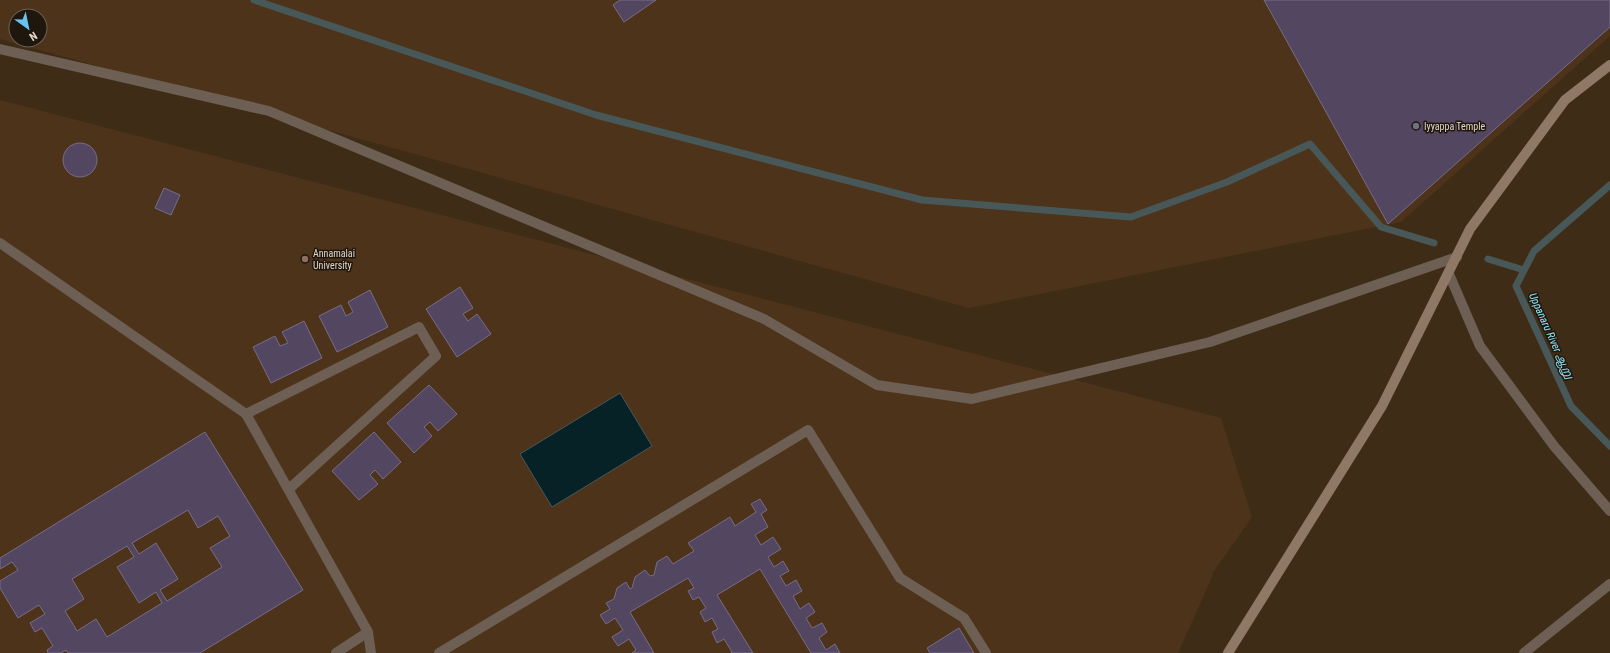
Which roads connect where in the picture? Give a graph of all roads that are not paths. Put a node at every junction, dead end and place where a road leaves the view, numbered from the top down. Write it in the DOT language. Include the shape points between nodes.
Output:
graph roads {
  1 [pos="0,48"];
  2 [pos="1610,65"];
  3 [pos="0,243"];
  4 [pos="1457,257"];
  5 [pos="1449,274"];
  6 [pos="246,414"];
  7 [pos="289,489"];
  8 [pos="1610,511"];
  9 [pos="1610,584"];
  10 [pos="368,632"];
  11 [pos="336,653"];
  12 [pos="371,653"];
  13 [pos="439,653"];
  14 [pos="986,653"];
  15 [pos="1228,653"];
  16 [pos="1524,653"];
  1 -- 4 [label="street" via="269,111 764,319 877,385 972,399 1210,342"];
  2 -- 4 [label="main road" via="1565,100 1470,229"];
  3 -- 6 [label="street"];
  4 -- 5 [label="main road"];
  5 -- 8 [label="street" via="1480,346 1554,446"];
  5 -- 15 [label="main road" via="1382,406"];
  6 -- 7 [label="street"];
  6 -- 7 [label="street" via="419,327 436,356"];
  7 -- 10 [label="street"];
  9 -- 16 [label="street"];
  10 -- 11 [label="street"];
  10 -- 12 [label="street"];
  13 -- 14 [label="street" via="808,430 900,578 964,618"];
}
